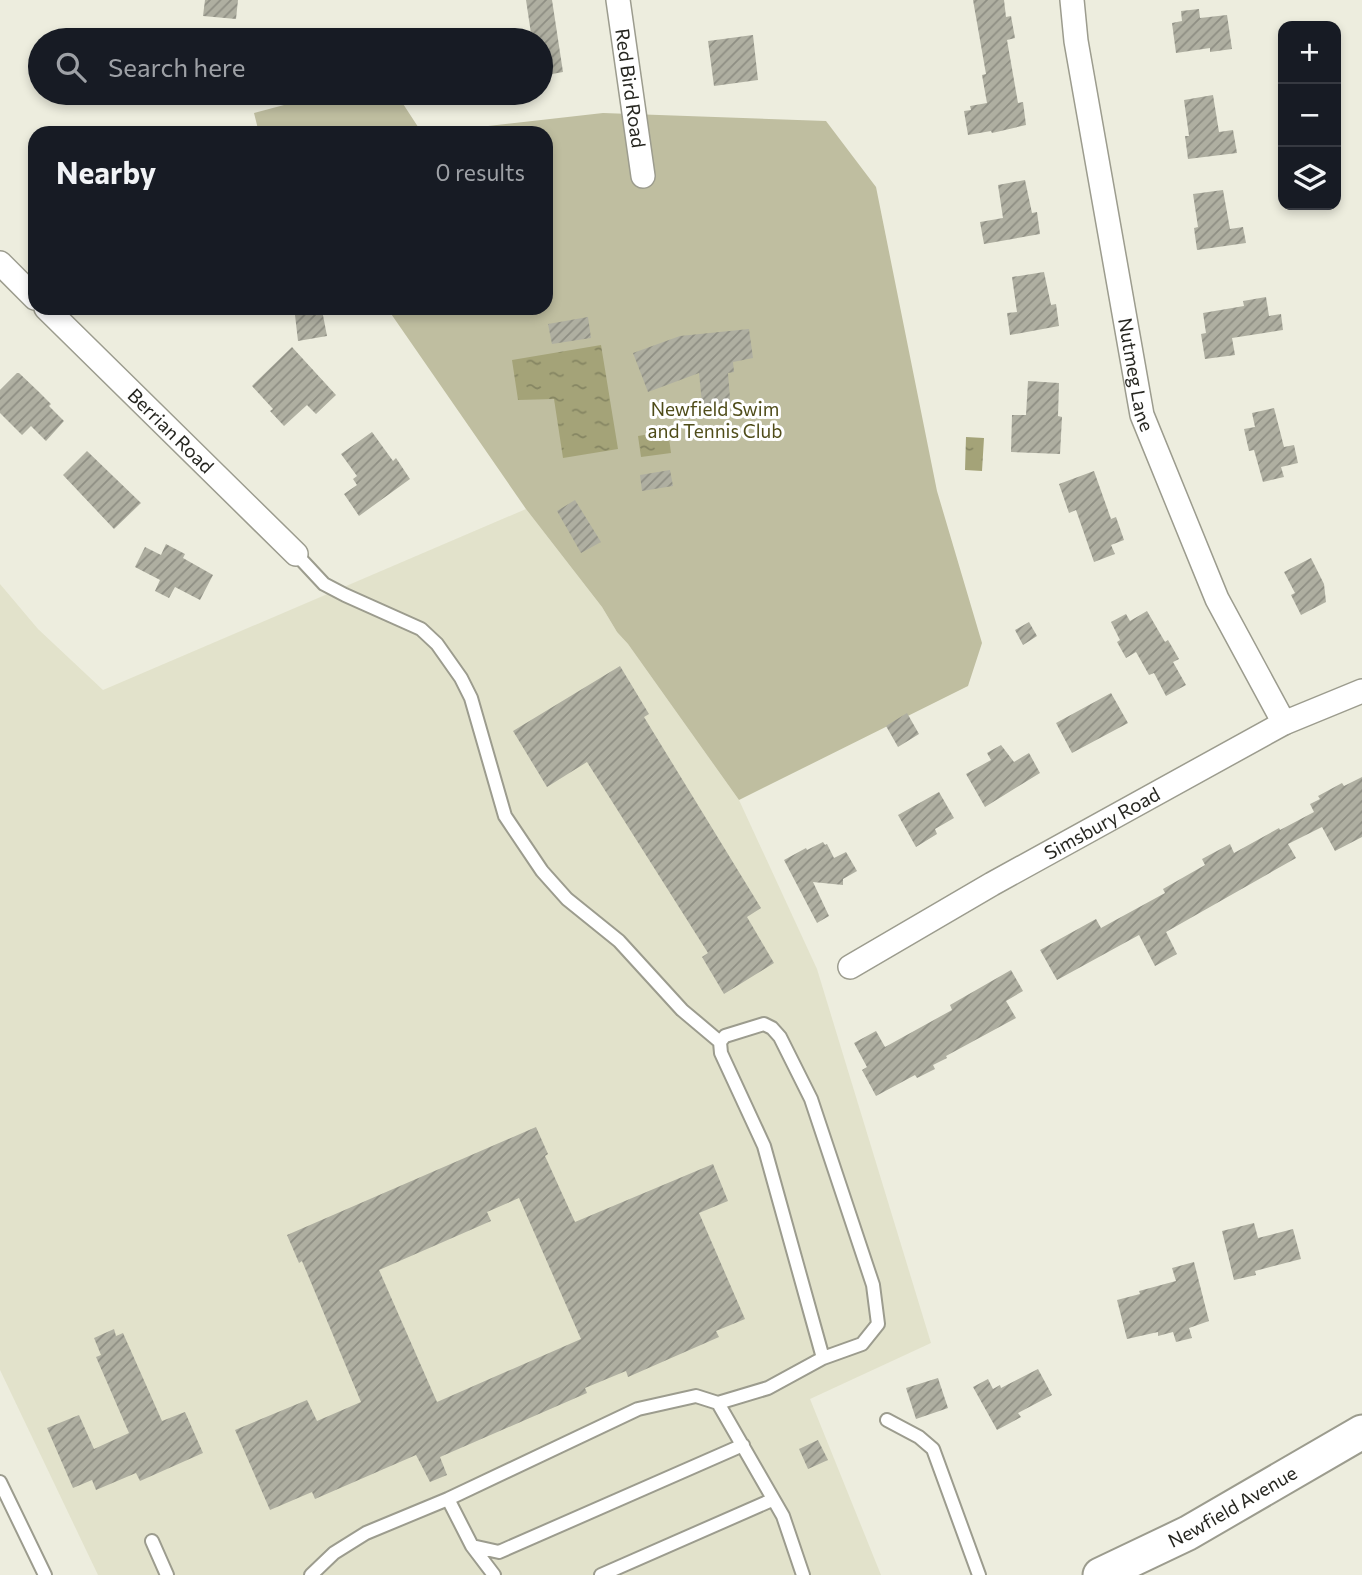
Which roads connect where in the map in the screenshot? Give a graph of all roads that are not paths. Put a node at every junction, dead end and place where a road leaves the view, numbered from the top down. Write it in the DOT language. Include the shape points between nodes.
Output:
graph roads {
  1 [pos="618,0"];
  2 [pos="1072,0"];
  3 [pos="643,176"];
  4 [pos="0,263"];
  5 [pos="28,291"];
  6 [pos="53,315"];
  7 [pos="296,554"];
  8 [pos="1362,691"];
  9 [pos="1284,723"];
  10 [pos="850,967"];
  11 [pos="720,1042"];
  12 [pos="822,1358"];
  13 [pos="718,1403"];
  14 [pos="887,1420"];
  15 [pos="1362,1432"];
  16 [pos="743,1445"];
  17 [pos="0,1482"];
  18 [pos="449,1499"];
  19 [pos="772,1500"];
  20 [pos="152,1541"];
  21 [pos="472,1546"];
  22 [pos="45,1575"];
  23 [pos="167,1575"];
  24 [pos="312,1575"];
  25 [pos="494,1575"];
  26 [pos="601,1575"];
  27 [pos="803,1575"];
  28 [pos="979,1575"];
  29 [pos="1100,1575"];
  1 -- 3 [label="street, Red Bird Road"];
  2 -- 9 [label="street, Nutmeg Lane" via="1142,415 1217,598"];
  4 -- 5 [label="street"];
  6 -- 7 [label="street, Berrian Road"];
  7 -- 11 [label="lane" via="324,584 421,629 437,644 471,698 505,816 542,872"];
  8 -- 9 [label="street, Simsbury Road"];
  9 -- 10 [label="street, Simsbury Road"];
  11 -- 12 [label="lane" via="764,1146"];
  11 -- 12 [label="lane" via="724,1036 764,1024 780,1037 811,1099 873,1286 878,1324 862,1344"];
  12 -- 13 [label="lane" via="768,1388"];
  13 -- 16 [label="lane"];
  13 -- 18 [label="lane" via="696,1396 638,1409"];
  14 -- 28 [label="lane" via="933,1449"];
  15 -- 29 [label="main road, Newfield Avenue" via="1188,1533"];
  16 -- 19 [label="lane"];
  16 -- 21 [label="lane" via="499,1552"];
  17 -- 22 [label="lane"];
  18 -- 21 [label="lane"];
  18 -- 24 [label="lane" via="366,1532 334,1553"];
  19 -- 26 [label="lane"];
  19 -- 27 [label="lane" via="783,1516"];
  20 -- 23 [label="lane"];
  21 -- 25 [label="lane"];
}
